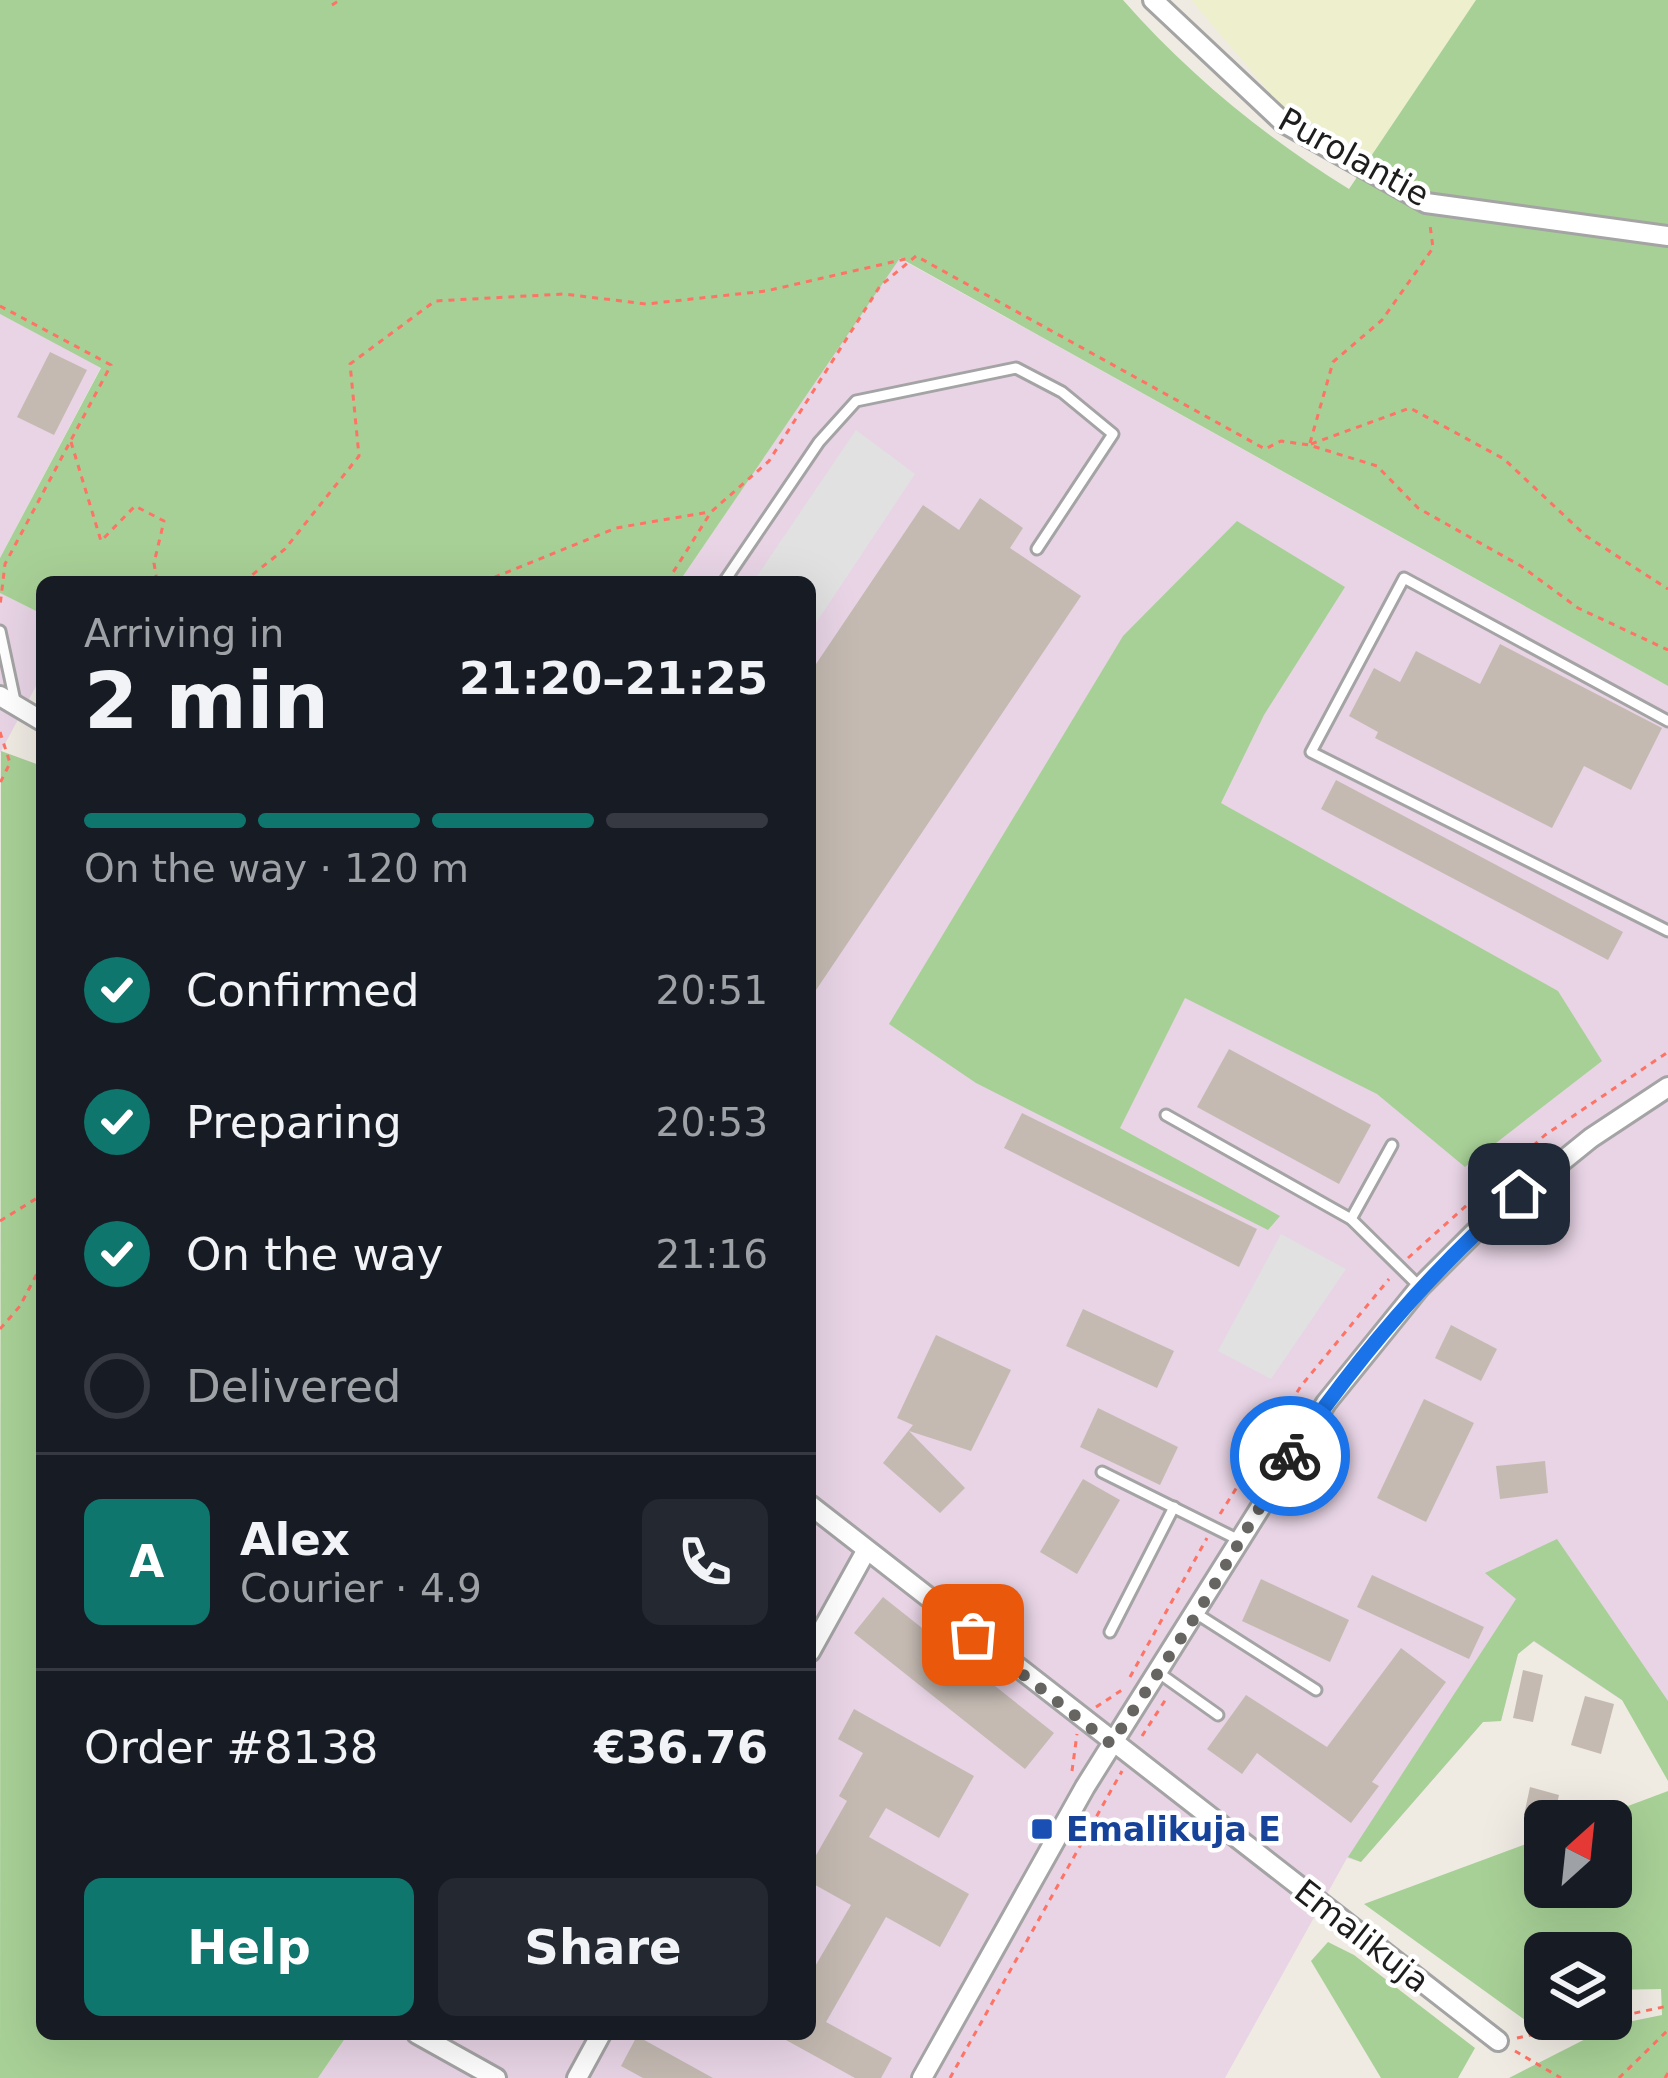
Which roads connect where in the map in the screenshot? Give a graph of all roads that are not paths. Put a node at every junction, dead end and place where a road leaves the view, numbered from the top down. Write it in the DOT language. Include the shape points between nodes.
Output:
graph roads {
  1 [pos="1153,0"];
  2 [pos="1668,236"];
  3 [pos="1037,549"];
  4 [pos="728,576"];
  5 [pos="0,631"];
  6 [pos="8,701"];
  7 [pos="36,717"];
  8 [pos="1668,721"];
  9 [pos="1668,931"];
  10 [pos="1668,1087"];
  11 [pos="1166,1115"];
  12 [pos="1392,1144"];
  13 [pos="1351,1219"];
  14 [pos="1420,1287"];
  15 [pos="1102,1472"];
  16 [pos="1174,1507"];
  17 [pos="816,1510"];
  18 [pos="1241,1540"];
  19 [pos="866,1551"];
  20 [pos="1197,1614"];
  21 [pos="1110,1632"];
  22 [pos="816,1641"];
  23 [pos="1167,1679"];
  24 [pos="1316,1690"];
  25 [pos="1218,1715"];
  26 [pos="1111,1744"];
  27 [pos="428,2040"];
  28 [pos="599,2040"];
  29 [pos="1498,2041"];
  30 [pos="496,2078"];
  31 [pos="577,2078"];
  32 [pos="922,2078"];
  1 -- 2 [label="street, Purolantie" via="1284,124 1426,203"];
  3 -- 4 [label="lane" via="1113,434 1062,392 1016,368 856,401"];
  5 -- 6 [label="lane"];
  6 -- 7 [label="street"];
  8 -- 9 [label="lane" via="1404,578 1311,752"];
  10 -- 14 [label="street" via="1519,1194"];
  11 -- 13 [label="lane"];
  12 -- 13 [label="lane"];
  13 -- 14 [label="lane"];
  14 -- 18 [label="street" via="1326,1403"];
  15 -- 16 [label="lane"];
  16 -- 18 [label="lane"];
  16 -- 21 [label="lane"];
  17 -- 19 [label="street, Emalikuja"];
  18 -- 20 [label="street"];
  19 -- 22 [label="street"];
  19 -- 26 [label="street, Emalikuja"];
  20 -- 23 [label="street"];
  20 -- 24 [label="lane"];
  23 -- 25 [label="lane"];
  23 -- 26 [label="street"];
  26 -- 29 [label="street, Emalikuja"];
  26 -- 32 [label="street"];
  27 -- 30 [label="street"];
  28 -- 31 [label="street"];
}
